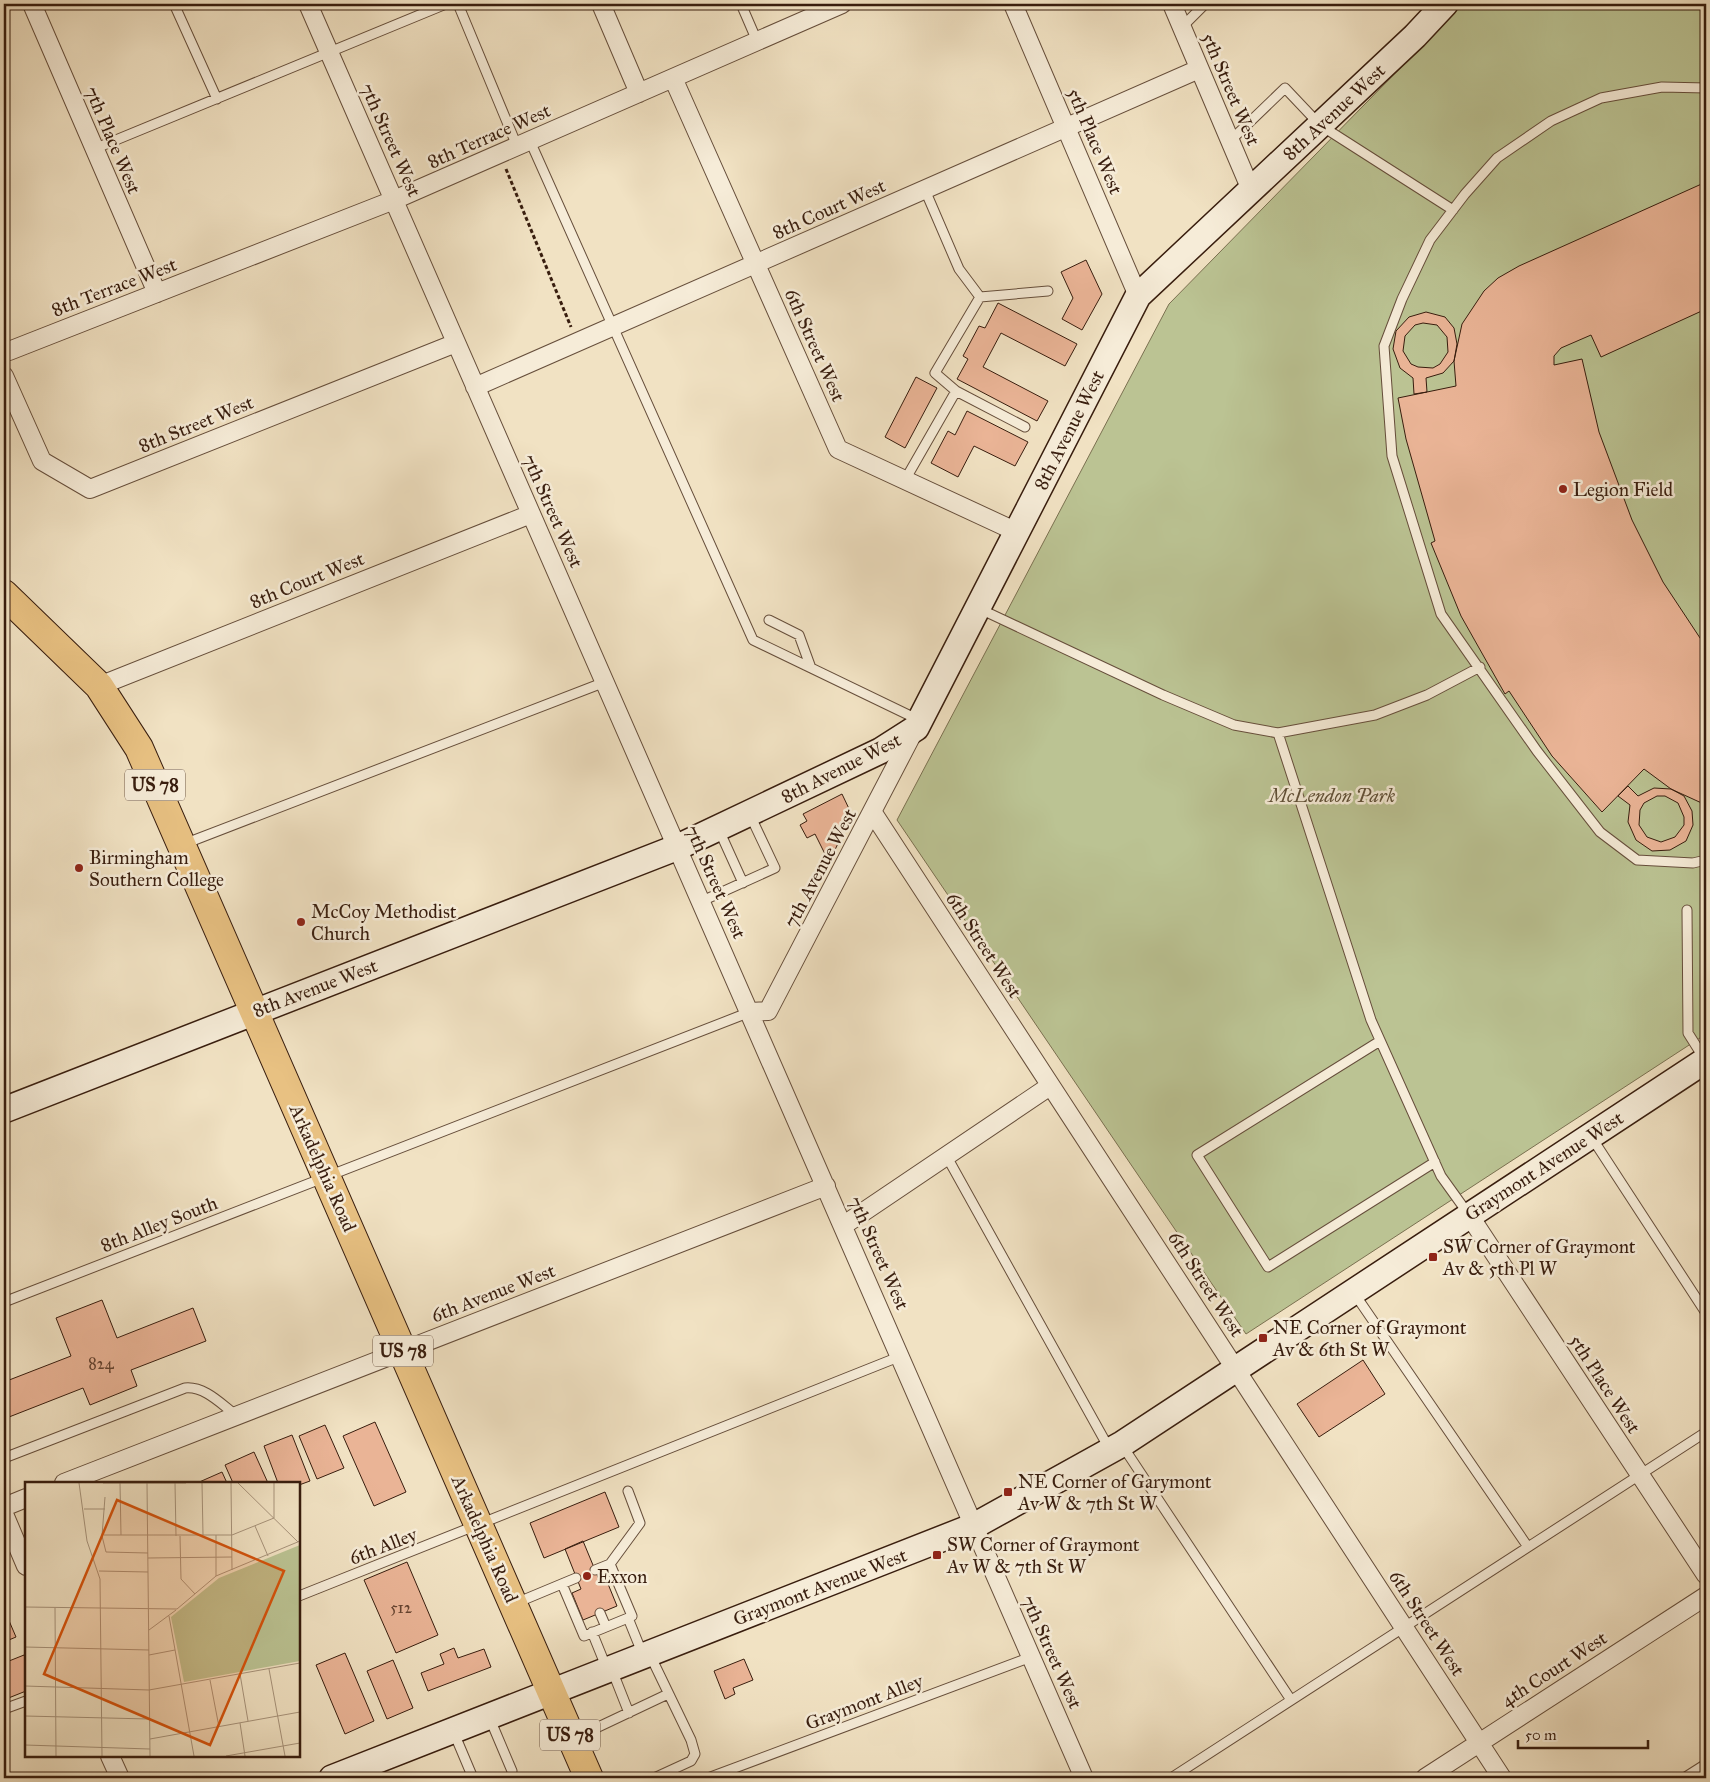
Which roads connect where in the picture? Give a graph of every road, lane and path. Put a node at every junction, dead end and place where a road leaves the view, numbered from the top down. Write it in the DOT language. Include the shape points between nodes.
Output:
graph roads {
  1 [pos="32,4"];
  2 [pos="174,4"];
  3 [pos="308,4"];
  4 [pos="446,4"];
  5 [pos="458,4"];
  6 [pos="600,4"];
  7 [pos="741,4"];
  8 [pos="842,4"];
  9 [pos="1013,4"];
  10 [pos="1172,4"];
  11 [pos="1205,4"];
  12 [pos="1445,4"];
  13 [pos="1182,27"];
  14 [pos="757,41"];
  15 [pos="329,52"];
  16 [pos="1199,69"];
  17 [pos="673,78"];
  18 [pos="1706,88"];
  19 [pos="639,93"];
  20 [pos="216,99"];
  21 [pos="1320,125"];
  22 [pos="1066,128"];
  23 [pos="1230,141"];
  24 [pos="524,144"];
  25 [pos="94,149"];
  26 [pos="500,154"];
  27 [pos="925,190"];
  28 [pos="1251,190"];
  29 [pos="394,200"];
  30 [pos="1453,210"];
  31 [pos="756,264"];
  32 [pos="1048,291"];
  33 [pos="157,293"];
  34 [pos="1138,296"];
  35 [pos="980,298"];
  36 [pos="612,327"];
  37 [pos="577,342"];
  38 [pos="456,343"];
  39 [pos="5,350"];
  40 [pos="4,376"];
  41 [pos="475,387"];
  42 [pos="956,391"];
  43 [pos="1025,428"];
  44 [pos="905,480"];
  45 [pos="531,514"];
  46 [pos="1017,532"];
  47 [pos="4,594"];
  48 [pos="977,608"];
  49 [pos="769,620"];
  50 [pos="1480,667"];
  51 [pos="811,668"];
  52 [pos="605,682"];
  53 [pos="99,686"];
  54 [pos="918,724"];
  55 [pos="1278,733"];
  56 [pos="749,813"];
  57 [pos="873,814"];
  58 [pos="718,828"];
  59 [pos="182,845"];
  60 [pos="678,847"];
  61 [pos="1706,860"];
  62 [pos="743,883"];
  63 [pos="702,902"];
  64 [pos="1688,910"];
  65 [pos="255,1011"];
  66 [pos="750,1012"];
  67 [pos="1380,1042"];
  68 [pos="1706,1061"];
  69 [pos="1050,1086"];
  70 [pos="4,1110"];
  71 [pos="1590,1136"];
  72 [pos="947,1157"];
  73 [pos="1434,1162"];
  74 [pos="327,1177"];
  75 [pos="826,1186"];
  76 [pos="1469,1215"];
  77 [pos="844,1225"];
  78 [pos="1354,1293"];
  79 [pos="4,1302"];
  80 [pos="1706,1313"];
  81 [pos="403,1351"];
  82 [pos="901,1356"];
  83 [pos="1237,1371"];
  84 [pos="237,1416"];
  85 [pos="1706,1432"];
  86 [pos="1116,1448"];
  87 [pos="4,1458"];
  88 [pos="1640,1475"];
  89 [pos="67,1482"];
  90 [pos="628,1491"];
  91 [pos="25,1498"];
  92 [pos="4,1507"];
  93 [pos="4,1514"];
  94 [pos="479,1526"];
  95 [pos="974,1526"];
  96 [pos="1528,1547"];
  97 [pos="25,1564"];
  98 [pos="610,1564"];
  99 [pos="595,1570"];
  100 [pos="1706,1576"];
  101 [pos="576,1578"];
  102 [pos="562,1584"];
  103 [pos="300,1596"];
  104 [pos="1706,1596"];
  105 [pos="514,1604"];
  106 [pos="600,1613"];
  107 [pos="628,1618"];
  108 [pos="606,1627"];
  109 [pos="1404,1627"];
  110 [pos="592,1632"];
  111 [pos="646,1654"];
  112 [pos="1031,1657"];
  113 [pos="609,1669"];
  114 [pos="552,1691"];
  115 [pos="668,1694"];
  116 [pos="1291,1700"];
  117 [pos="25,1701"];
  118 [pos="4,1709"];
  119 [pos="629,1714"];
  120 [pos="488,1716"];
  121 [pos="453,1730"];
  122 [pos="572,1739"];
  123 [pos="1479,1743"];
  124 [pos="110,1757"];
  125 [pos="1706,1764"];
  126 [pos="512,1771"];
  127 [pos="120,1778"];
  128 [pos="334,1778"];
  129 [pos="474,1778"];
  130 [pos="588,1778"];
  131 [pos="654,1778"];
  132 [pos="708,1778"];
  133 [pos="1084,1778"];
  134 [pos="1171,1778"];
  135 [pos="1425,1778"];
  136 [pos="1502,1778"];
  137 [pos="1684,1778"];
  1 -- 25 [label="street, 7th Place West"];
  2 -- 20 [label="lane"];
  3 -- 15 [label="street, 7th Street West"];
  4 -- 15 [label="lane"];
  5 -- 24 [label="lane"];
  6 -- 19 [label="street"];
  7 -- 14 [label="lane"];
  8 -- 14 [label="street, 8th Terrace West"];
  9 -- 22 [label="street, 5th Place West"];
  10 -- 13 [label="street, 5th Street West"];
  11 -- 13 [label="lane"];
  12 -- 21 [label="main road, 8th Avenue West"];
  13 -- 16 [label="street, 5th Street West"];
  14 -- 17 [label="street, 8th Terrace West"];
  15 -- 20 [label="lane"];
  15 -- 29 [label="street, 7th Street West"];
  16 -- 22 [label="street, 8th Court West"];
  16 -- 23 [label="street, 5th Street West"];
  17 -- 19 [label="street, 8th Terrace West"];
  17 -- 31 [label="street, 6th Street West"];
  18 -- 30 [label="lane" via="1662,86 1602,98 1551,121 1497,158"];
  19 -- 24 [label="street, 8th Terrace West"];
  20 -- 25 [label="lane"];
  21 -- 23 [label="lane" via="1285,88"];
  21 -- 28 [label="main road, 8th Avenue West"];
  21 -- 30 [label="lane"];
  22 -- 27 [label="street, 8th Court West"];
  22 -- 34 [label="street, 5th Place West"];
  23 -- 28 [label="street, 5th Street West"];
  24 -- 26 [label="street, 8th Terrace West"];
  24 -- 36 [label="lane"];
  25 -- 33 [label="street, 7th Place West"];
  26 -- 29 [label="street, 8th Terrace West"];
  26 -- 37 [label="path"];
  27 -- 31 [label="street, 8th Court West"];
  27 -- 35 [label="lane" via="959,269"];
  28 -- 34 [label="main road, 8th Avenue West"];
  29 -- 33 [label="street, 8th Terrace West"];
  29 -- 38 [label="street, 7th Street West"];
  30 -- 50 [label="lane" via="1430,240 1384,346 1392,456 1442,614"];
  31 -- 36 [label="street, 8th Court West"];
  31 -- 44 [label="street, 6th Street West" via="838,449"];
  32 -- 35 [label="lane"];
  33 -- 39 [label="street, 8th Terrace West"];
  34 -- 46 [label="main road, 8th Avenue West"];
  35 -- 42 [label="lane" via="935,373"];
  36 -- 37 [label="street, 8th Court West"];
  36 -- 51 [label="lane" via="753,640"];
  37 -- 41 [label="street, 8th Court West"];
  38 -- 40 [label="street, 8th Street West" via="90,489 42,461"];
  38 -- 41 [label="street, 7th Street West"];
  41 -- 45 [label="street, 7th Street West"];
  42 -- 43 [label="lane"];
  42 -- 44 [label="lane"];
  44 -- 46 [label="street, 6th Street West"];
  45 -- 52 [label="street, 7th Street West"];
  45 -- 53 [label="street, 8th Court West"];
  46 -- 48 [label="main road, 8th Avenue West"];
  47 -- 53 [label="main road, Arkadelphia Road / US 78"];
  48 -- 54 [label="main road, 8th Avenue West"];
  48 -- 55 [label="lane" via="1234,724"];
  49 -- 51 [label="lane" via="799,634"];
  50 -- 55 [label="lane" via="1427,695 1374,715"];
  50 -- 61 [label="lane" via="1537,750 1600,832 1637,860 1693,863"];
  51 -- 54 [label="lane"];
  52 -- 59 [label="lane"];
  52 -- 60 [label="street, 7th Street West"];
  53 -- 59 [label="main road, Arkadelphia Road / US 78" via="139,748"];
  54 -- 56 [label="main road, 8th Avenue West" via="880,751"];
  54 -- 57 [label="street, 7th Avenue West"];
  55 -- 67 [label="lane"];
  56 -- 58 [label="main road, 8th Avenue West"];
  56 -- 62 [label="lane" via="775,868"];
  57 -- 66 [label="street, 7th Avenue West" via="768,1011"];
  57 -- 69 [label="street, 6th Street West"];
  58 -- 60 [label="main road, 8th Avenue West"];
  58 -- 62 [label="lane"];
  59 -- 65 [label="main road, Arkadelphia Road / US 78"];
  60 -- 63 [label="street, 7th Street West"];
  60 -- 65 [label="main road, 8th Avenue West"];
  62 -- 63 [label="lane"];
  63 -- 66 [label="street, 7th Street West"];
  64 -- 68 [label="lane" via="1688,1033"];
  65 -- 70 [label="main road, 8th Avenue West"];
  65 -- 74 [label="main road, Arkadelphia Road / US 78"];
  66 -- 74 [label="lane, 8th Alley South"];
  66 -- 75 [label="street, 7th Street West"];
  67 -- 73 [label="lane"];
  67 -- 73 [label="lane" via="1197,1155 1268,1267"];
  68 -- 71 [label="main road, Graymont Avenue West"];
  69 -- 72 [label="street"];
  69 -- 83 [label="street, 6th Street West"];
  71 -- 76 [label="main road, Graymont Avenue West"];
  71 -- 80 [label="lane"];
  72 -- 77 [label="street"];
  72 -- 86 [label="lane"];
  73 -- 76 [label="lane"];
  74 -- 79 [label="lane, 8th Alley South"];
  74 -- 81 [label="main road, Arkadelphia Road / US 78"];
  75 -- 77 [label="street, 7th Street West"];
  75 -- 81 [label="street, 6th Avenue West"];
  76 -- 78 [label="main road, Graymont Avenue West"];
  76 -- 88 [label="street, 5th Place West"];
  77 -- 82 [label="street, 7th Street West"];
  78 -- 83 [label="main road, Graymont Avenue West"];
  78 -- 96 [label="lane"];
  81 -- 84 [label="street, 6th Avenue West"];
  81 -- 94 [label="main road, Arkadelphia Road / US 78"];
  82 -- 94 [label="lane, 6th Alley"];
  82 -- 95 [label="street, 7th Street West"];
  83 -- 86 [label="main road, Graymont Avenue West"];
  83 -- 109 [label="street, 6th Street West"];
  84 -- 87 [label="lane" via="206,1392 195,1387 185,1388"];
  84 -- 89 [label="street, 6th Avenue West"];
  85 -- 88 [label="lane"];
  86 -- 95 [label="main road, Graymont Avenue West"];
  86 -- 116 [label="lane"];
  88 -- 96 [label="lane"];
  88 -- 100 [label="street, 5th Place West"];
  90 -- 98 [label="lane" via="640,1523"];
  91 -- 92 [label="street"];
  93 -- 97 [label="street"];
  94 -- 103 [label="lane, 6th Alley"];
  94 -- 105 [label="main road, Arkadelphia Road / US 78"];
  95 -- 111 [label="main road, Graymont Avenue West"];
  95 -- 112 [label="street, 7th Street West"];
  96 -- 109 [label="lane"];
  98 -- 99 [label="lane"];
  98 -- 107 [label="lane" via="632,1616"];
  101 -- 102 [label="lane"];
  102 -- 105 [label="lane"];
  102 -- 110 [label="lane" via="584,1636"];
  104 -- 123 [label="street, 4th Court West"];
  105 -- 114 [label="main road, Arkadelphia Road / US 78"];
  106 -- 108 [label="lane"];
  107 -- 108 [label="lane"];
  107 -- 111 [label="lane"];
  108 -- 110 [label="lane"];
  109 -- 116 [label="lane"];
  109 -- 123 [label="street, 6th Street West"];
  110 -- 113 [label="lane"];
  111 -- 113 [label="main road, Graymont Avenue West"];
  111 -- 115 [label="lane"];
  112 -- 132 [label="lane, Graymont Alley"];
  112 -- 133 [label="street, 7th Street West"];
  113 -- 114 [label="main road, Graymont Avenue West"];
  113 -- 119 [label="lane"];
  114 -- 120 [label="main road, Graymont Avenue West"];
  114 -- 122 [label="main road, Arkadelphia Road / US 78"];
  115 -- 119 [label="lane"];
  115 -- 131 [label="lane" via="695,1754 691,1761"];
  116 -- 134 [label="lane"];
  117 -- 118 [label="lane"];
  119 -- 122 [label="lane"];
  120 -- 121 [label="main road, Graymont Avenue West"];
  120 -- 126 [label="lane"];
  121 -- 128 [label="main road, Graymont Avenue West"];
  121 -- 129 [label="lane"];
  122 -- 130 [label="main road, Arkadelphia Road / US 78"];
  123 -- 135 [label="street, 4th Court West"];
  123 -- 136 [label="street, 6th Street West"];
  124 -- 127 [label="street"];
  125 -- 137 [label="lane"];
}
